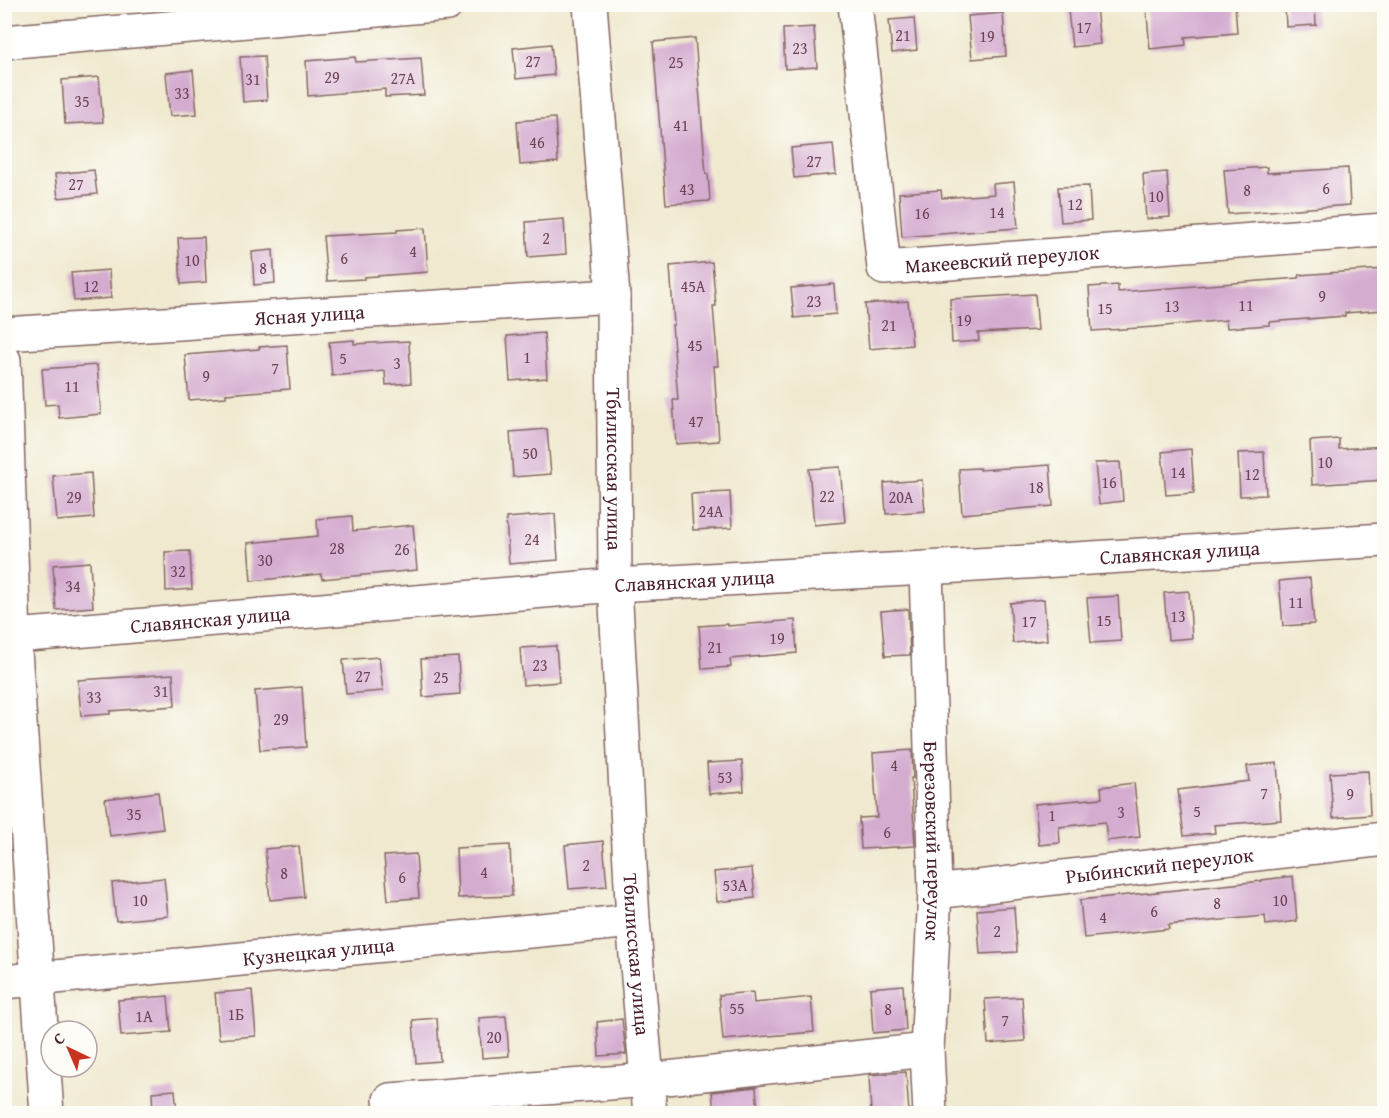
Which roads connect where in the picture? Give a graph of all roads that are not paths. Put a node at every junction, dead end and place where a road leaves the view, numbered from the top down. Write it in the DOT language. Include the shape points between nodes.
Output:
graph roads {
  1 [pos="447,4"];
  2 [pos="590,4"];
  3 [pos="855,4"];
  4 [pos="4,42"];
  5 [pos="1384,230"];
  6 [pos="613,296"];
  7 [pos="4,334"];
  8 [pos="4,360"];
  9 [pos="1384,540"];
  10 [pos="926,568"];
  11 [pos="615,585"];
  12 [pos="9,637"];
  13 [pos="1384,839"];
  14 [pos="935,892"];
  15 [pos="633,921"];
  16 [pos="39,979"];
  17 [pos="4,982"];
  18 [pos="927,1050"];
  19 [pos="648,1080"];
  20 [pos="390,1100"];
  21 [pos="47,1113"];
  22 [pos="650,1113"];
  23 [pos="930,1113"];
  1 -- 4 [label="street"];
  2 -- 6 [label="street, Тбилисская улица"];
  3 -- 5 [label="street, Макеевский переулок" via="884,268"];
  6 -- 7 [label="street, Ясная улица"];
  6 -- 11 [label="street, Тбилисская улица"];
  8 -- 12 [label="street"];
  9 -- 10 [label="street, Славянская улица"];
  10 -- 11 [label="street, Славянская улица"];
  10 -- 14 [label="street, Березовский переулок"];
  11 -- 12 [label="street, Славянская улица"];
  11 -- 15 [label="street, Тбилисская улица"];
  12 -- 16 [label="street"];
  13 -- 14 [label="street, Рыбинский переулок"];
  14 -- 18 [label="street, Березовский переулок"];
  15 -- 16 [label="street, Кузнецкая улица"];
  15 -- 19 [label="street, Тбилисская улица"];
  16 -- 17 [label="street, Кузнецкая улица"];
  16 -- 21 [label="street"];
  18 -- 19 [label="street"];
  18 -- 23 [label="street, Березовский переулок"];
  19 -- 20 [label="street"];
  19 -- 22 [label="street, Тбилисская улица"];
}
